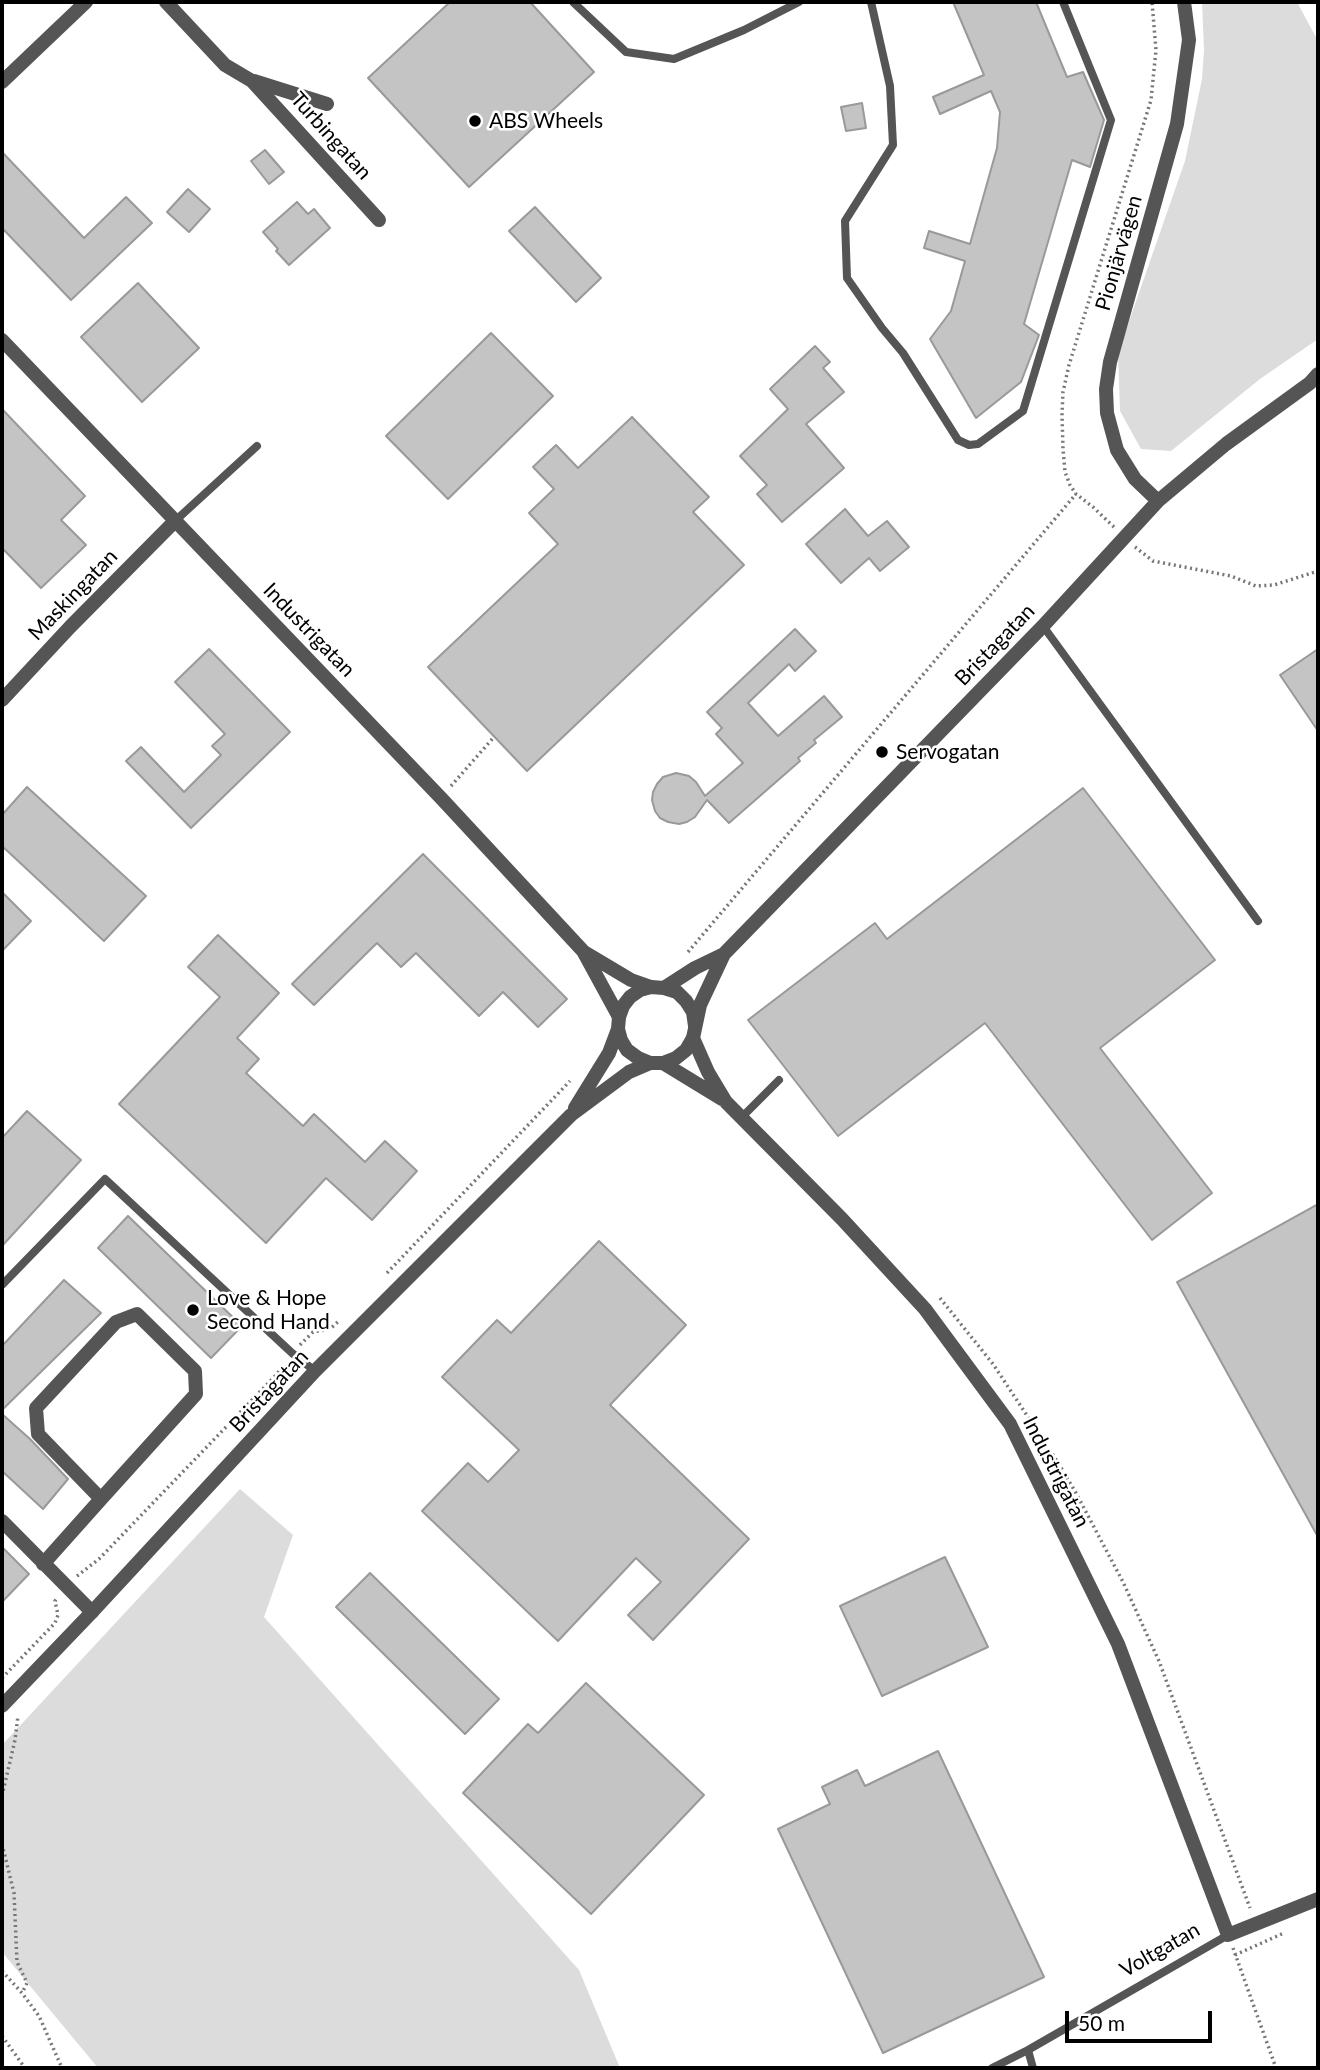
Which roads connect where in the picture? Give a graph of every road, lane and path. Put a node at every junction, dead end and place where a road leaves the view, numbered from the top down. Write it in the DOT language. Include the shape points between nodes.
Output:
graph roads {
  1 [pos="86,2"];
  2 [pos="166,2"];
  3 [pos="573,2"];
  4 [pos="799,2"];
  5 [pos="871,2"];
  6 [pos="1063,2"];
  7 [pos="1152,2"];
  8 [pos="1184,2"];
  9 [pos="252,81"];
  10 [pos="2,82"];
  11 [pos="327,104"];
  12 [pos="379,220"];
  13 [pos="2,340"];
  14 [pos="1316,383"];
  15 [pos="257,446"];
  16 [pos="1076,494"];
  17 [pos="1158,500"];
  18 [pos="175,521"];
  19 [pos="1125,537"];
  20 [pos="1318,571"];
  21 [pos="1043,626"];
  22 [pos="2,700"];
  23 [pos="494,737"];
  24 [pos="441,798"];
  25 [pos="1258,920"];
  26 [pos="583,951"];
  27 [pos="724,954"];
  28 [pos="683,958"];
  29 [pos="658,987"];
  30 [pos="619,1023"];
  31 [pos="694,1032"];
  32 [pos="657,1063"];
  33 [pos="577,1074"];
  34 [pos="779,1080"];
  35 [pos="726,1102"];
  36 [pos="571,1115"];
  37 [pos="742,1117"];
  38 [pos="385,1275"];
  39 [pos="2,1285"];
  40 [pos="347,1315"];
  41 [pos="292,1353"];
  42 [pos="315,1371"];
  43 [pos="101,1499"];
  44 [pos="2,1521"];
  45 [pos="43,1564"];
  46 [pos="66,1587"];
  47 [pos="92,1612"];
  48 [pos="2,1678"];
  49 [pos="2,1706"];
  50 [pos="18,1716"];
  51 [pos="2,1796"];
  52 [pos="2,1844"];
  53 [pos="1318,1899"];
  54 [pos="1285,1932"];
  55 [pos="1228,1935"];
  56 [pos="1235,1955"];
  57 [pos="2,1971"];
  58 [pos="22,1993"];
  59 [pos="2,2036"];
  60 [pos="1028,2050"];
  61 [pos="25,2068"];
  62 [pos="62,2068"];
  63 [pos="992,2068"];
  64 [pos="1033,2068"];
  65 [pos="1276,2068"];
  1 -- 10 [label="street"];
  2 -- 9 [label="street, Turbingatan" via="225,65"];
  3 -- 4 [label="lane" via="626,52 674,59"];
  5 -- 6 [label="lane" via="890,86 893,145 845,221 846,278 903,353 958,440 969,445 1023,411 1111,120"];
  7 -- 16 [label="path" via="1156,50 1151,100 1063,392 1065,472"];
  8 -- 17 [label="street, Pionjärvägen" via="1189,40 1177,124 1106,389 1117,450 1135,479"];
  9 -- 11 [label="street, Turbingatan"];
  9 -- 12 [label="street, Turbingatan"];
  13 -- 18 [label="street, Industrigatan"];
  14 -- 17 [label="street, Bristagatan" via="1226,444"];
  15 -- 18 [label="lane"];
  16 -- 19 [label="path"];
  16 -- 28 [label="path"];
  17 -- 19 [label="street, Bristagatan"];
  18 -- 22 [label="street, Maskingatan"];
  18 -- 24 [label="street, Industrigatan"];
  19 -- 20 [label="path" via="1153,561 1219,573 1256,586"];
  19 -- 21 [label="street, Bristagatan"];
  21 -- 25 [label="lane"];
  21 -- 27 [label="street, Bristagatan"];
  23 -- 24 [label="path"];
  24 -- 26 [label="street, Industrigatan"];
  26 -- 29 [label="street, Industrigatan" via="631,980"];
  26 -- 30 [label="street, Industrigatan"];
  27 -- 29 [label="street, Bristagatan"];
  27 -- 31 [label="street, Bristagatan" via="700,1005"];
  29 -- 30 [label="street, Bristagatan" via="630,997"];
  29 -- 31 [label="street" via="677,992 686,1001 693,1012"];
  30 -- 32 [label="street" via="627,1050"];
  30 -- 36 [label="street, Bristagatan" via="609,1053"];
  31 -- 32 [label="street, Bristagatan" via="686,1050"];
  31 -- 35 [label="street, Industrigatan" via="708,1072"];
  32 -- 35 [label="street, Industrigatan"];
  32 -- 36 [label="street, Bristagatan" via="623,1076"];
  33 -- 38 [label="path"];
  34 -- 37 [label="lane"];
  35 -- 37 [label="street, Industrigatan"];
  36 -- 42 [label="street, Bristagatan"];
  37 -- 55 [label="street, Industrigatan" via="925,1309 1010,1424 1118,1644"];
  39 -- 41 [label="lane" via="105,1179"];
  40 -- 41 [label="path" via="330,1329 313,1332"];
  41 -- 42 [label="lane"];
  41 -- 46 [label="path" via="278,1374"];
  42 -- 47 [label="street, Bristagatan"];
  43 -- 43 [label="street" via="196,1394 195,1371 138,1314 116,1322 36,1408 38,1434"];
  43 -- 45 [label="street"];
  44 -- 45 [label="street"];
  45 -- 46 [label="street"];
  46 -- 47 [label="street"];
  46 -- 48 [label="path" via="55,1601 55,1623"];
  47 -- 49 [label="street, Bristagatan"];
  50 -- 51 [label="path"];
  52 -- 58 [label="path" via="14,1893 17,1962 27,1983"];
  53 -- 55 [label="street, Voltgatan"];
  54 -- 56 [label="path"];
  55 -- 56 [label="path"];
  55 -- 60 [label="lane, Voltgatan"];
  56 -- 65 [label="path"];
  57 -- 58 [label="path"];
  58 -- 62 [label="path" via="39,2016"];
  59 -- 61 [label="path"];
  60 -- 63 [label="lane, Voltgatan"];
  60 -- 64 [label="lane"];
}
